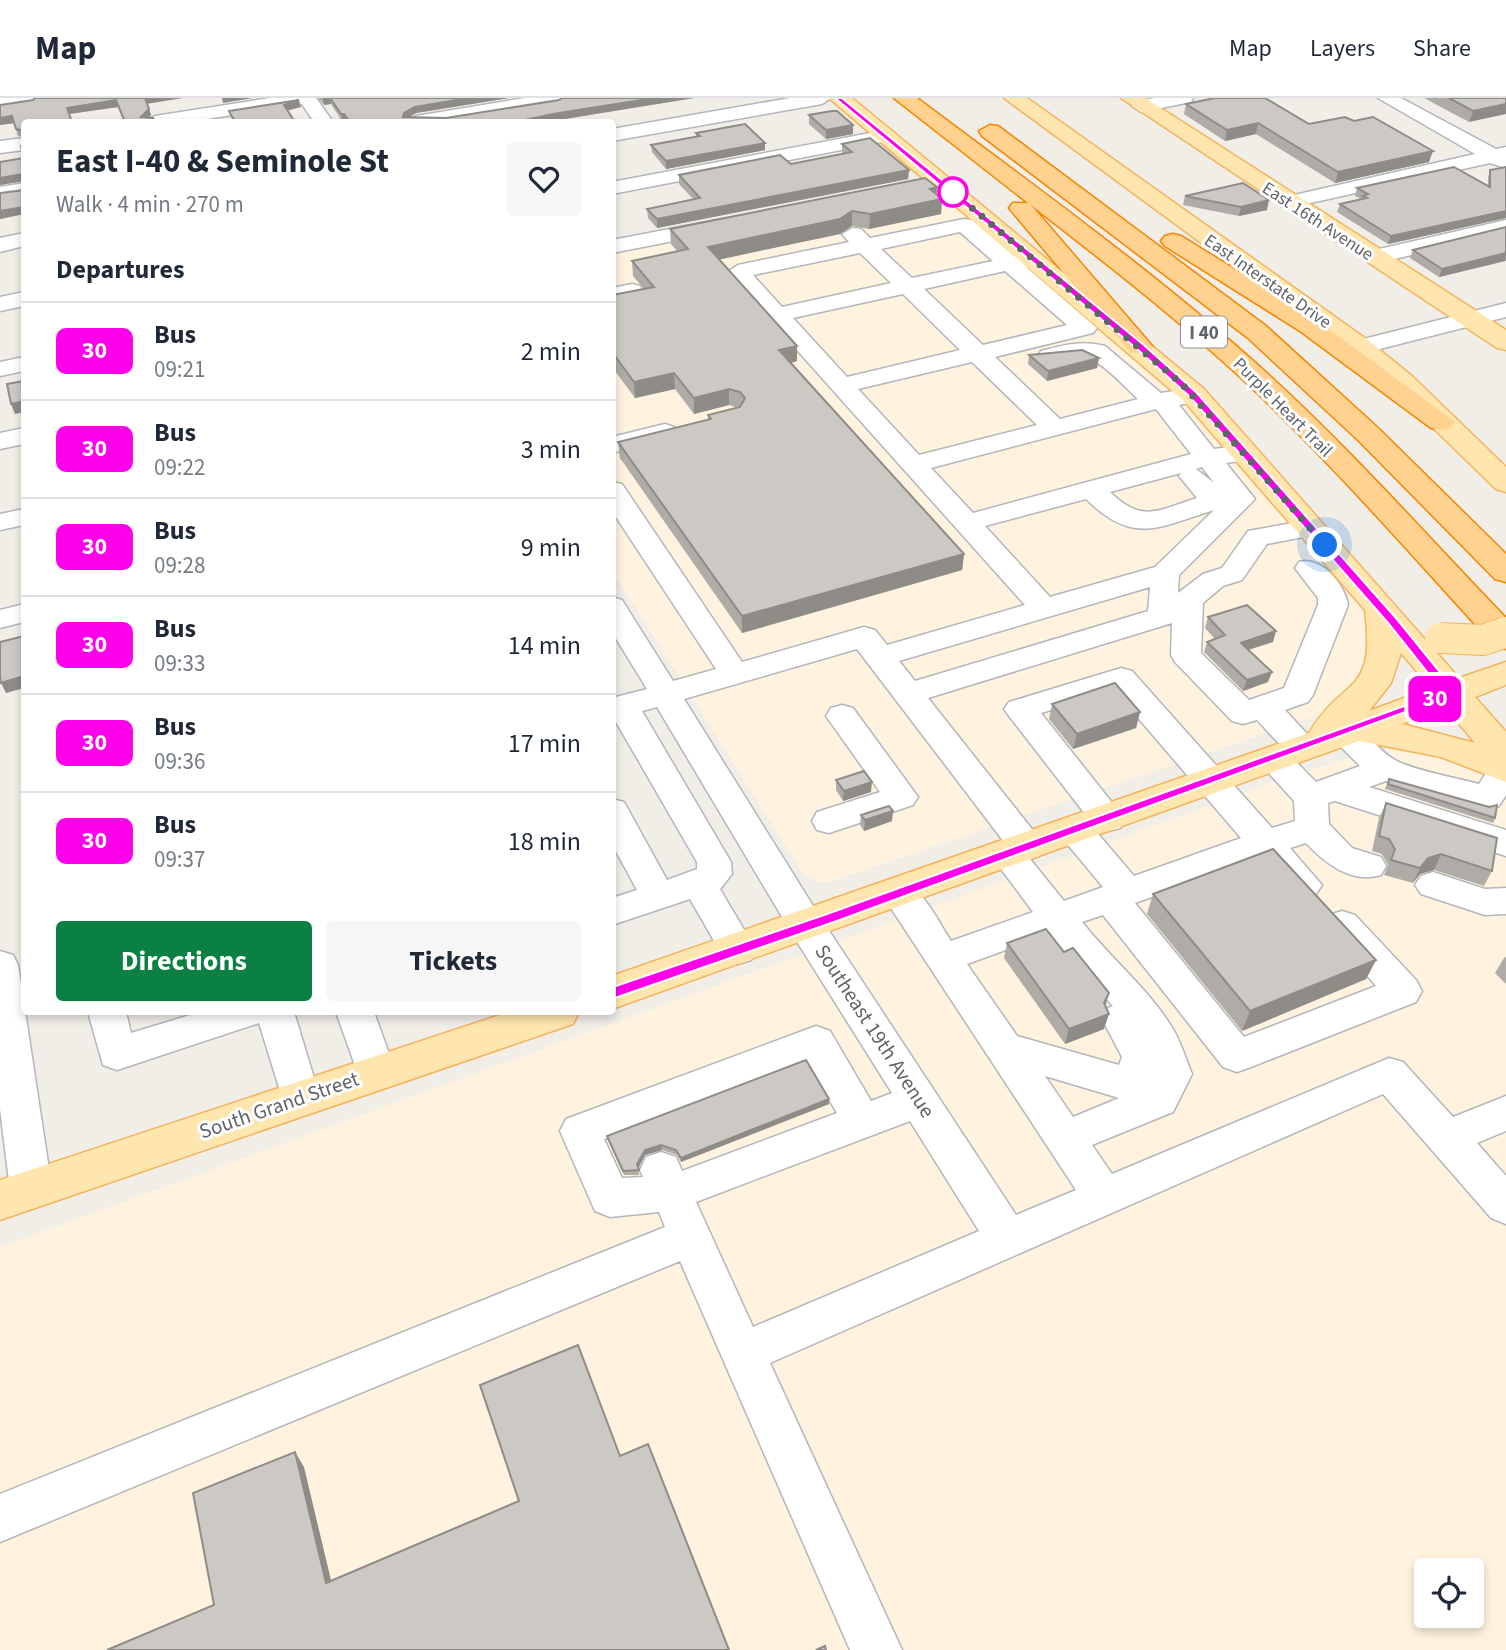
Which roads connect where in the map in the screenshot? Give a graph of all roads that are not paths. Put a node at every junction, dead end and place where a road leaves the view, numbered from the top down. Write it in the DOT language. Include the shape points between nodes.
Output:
graph roads {
  1 [pos="36,98"];
  2 [pos="307,98"];
  3 [pos="559,98"];
  4 [pos="822,98"];
  5 [pos="839,98"];
  6 [pos="904,98"];
  7 [pos="1014,98"];
  8 [pos="1184,98"];
  9 [pos="1387,98"];
  10 [pos="1134,101"];
  11 [pos="0,103"];
  12 [pos="174,119"];
  13 [pos="321,119"];
  14 [pos="434,119"];
  15 [pos="947,131"];
  16 [pos="616,134"];
  17 [pos="886,136"];
  18 [pos="21,144"];
  19 [pos="0,148"];
  20 [pos="1502,157"];
  21 [pos="616,187"];
  22 [pos="21,190"];
  23 [pos="0,193"];
  24 [pos="1288,202"];
  25 [pos="744,220"];
  26 [pos="839,221"];
  27 [pos="1506,226"];
  28 [pos="652,239"];
  29 [pos="21,241"];
  30 [pos="0,245"];
  31 [pos="864,245"];
  32 [pos="616,246"];
  33 [pos="1374,257"];
  34 [pos="1021,261"];
  35 [pos="616,262"];
  36 [pos="907,287"];
  37 [pos="21,300"];
  38 [pos="0,303"];
  39 [pos="1506,310"];
  40 [pos="777,315"];
  41 [pos="1470,319"];
  42 [pos="1506,342"];
  43 [pos="1140,347"];
  44 [pos="1360,347"];
  45 [pos="986,362"];
  46 [pos="21,365"];
  47 [pos="0,369"];
  48 [pos="841,386"];
  49 [pos="1194,395"];
  50 [pos="1159,401"];
  51 [pos="1441,422"];
  52 [pos="691,426"];
  53 [pos="1055,428"];
  54 [pos="21,437"];
  55 [pos="0,441"];
  56 [pos="616,444"];
  57 [pos="1244,453"];
  58 [pos="1210,457"];
  59 [pos="913,465"];
  60 [pos="1179,466"];
  61 [pos="1503,476"];
  62 [pos="1091,489"];
  63 [pos="616,496"];
  64 [pos="21,518"];
  65 [pos="0,522"];
  66 [pos="966,523"];
  67 [pos="1309,528"];
  68 [pos="1278,533"];
  69 [pos="1340,563"];
  70 [pos="1309,568"];
  71 [pos="1506,572"];
  72 [pos="1165,573"];
  73 [pos="1044,608"];
  74 [pos="616,613"];
  75 [pos="21,614"];
  76 [pos="1386,615"];
  77 [pos="0,619"];
  78 [pos="1506,632"];
  79 [pos="1506,638"];
  80 [pos="880,657"];
  81 [pos="1506,673"];
  82 [pos="735,674"];
  83 [pos="1461,690"];
  84 [pos="666,694"];
  85 [pos="908,694"];
  86 [pos="1264,707"];
  87 [pos="618,708"];
  88 [pos="842,716"];
  89 [pos="1319,741"];
  90 [pos="1214,781"];
  91 [pos="1491,783"];
  92 [pos="1400,786"];
  93 [pos="1319,804"];
  94 [pos="616,818"];
  95 [pos="829,821"];
  96 [pos="1091,824"];
  97 [pos="1265,843"];
  98 [pos="1506,843"];
  99 [pos="1017,851"];
  100 [pos="1369,866"];
  101 [pos="699,883"];
  102 [pos="1433,885"];
  103 [pos="899,893"];
  104 [pos="1118,895"];
  105 [pos="658,897"];
  106 [pos="1506,901"];
  107 [pos="616,911"];
  108 [pos="1057,917"];
  109 [pos="807,926"];
  110 [pos="738,950"];
  111 [pos="943,958"];
  112 [pos="21,960"];
  113 [pos="1091,961"];
  114 [pos="1,983"];
  115 [pos="616,992"];
  116 [pos="108,1015"];
  117 [pos="237,1015"];
  118 [pos="276,1015"];
  119 [pos="356,1015"];
  120 [pos="549,1015"];
  121 [pos="1003,1048"];
  122 [pos="376,1073"];
  123 [pos="300,1098"];
  124 [pos="919,1100"];
  125 [pos="1506,1113"];
  126 [pos="862,1121"];
  127 [pos="1064,1138"];
  128 [pos="1446,1138"];
  129 [pos="683,1175"];
  130 [pos="16,1194"];
  131 [pos="1105,1198"];
  132 [pos="1506,1205"];
  133 [pos="691,1237"];
  134 [pos="1007,1240"];
  135 [pos="743,1353"];
  136 [pos="0,1518"];
  137 [pos="876,1650"];
  1 -- 11 [label="street"];
  2 -- 12 [label="street"];
  2 -- 13 [label="street"];
  3 -- 14 [label="street"];
  4 -- 16 [label="street"];
  5 -- 17 [label="main road"];
  6 -- 15 [label="highway, Purple Heart Trail / I 40"];
  7 -- 44 [label="main road, East Interstate Drive"];
  8 -- 10 [label="street"];
  9 -- 20 [label="street"];
  10 -- 24 [label="main road, East 16th Avenue"];
  15 -- 43 [label="highway" via="1020,207"];
  15 -- 79 [label="highway, Purple Heart Trail / I 40" via="1226,350"];
  17 -- 21 [label="street"];
  17 -- 34 [label="main road" via="927,184"];
  18 -- 19 [label="street"];
  20 -- 24 [label="street"];
  22 -- 23 [label="street"];
  24 -- 33 [label="main road, East 16th Avenue"];
  25 -- 28 [label="street"];
  26 -- 31 [label="street"];
  27 -- 33 [label="street"];
  28 -- 32 [label="street"];
  28 -- 35 [label="street" via="664,253"];
  29 -- 30 [label="street"];
  31 -- 34 [label="street" via="964,225"];
  31 -- 36 [label="street"];
  31 -- 40 [label="street" via="737,272"];
  33 -- 41 [label="main road, East 16th Avenue"];
  34 -- 36 [label="street"];
  34 -- 43 [label="main road"];
  34 -- 45 [label="street" via="1085,328"];
  36 -- 40 [label="street"];
  36 -- 45 [label="street"];
  37 -- 38 [label="street"];
  39 -- 41 [label="street"];
  40 -- 48 [label="street"];
  41 -- 42 [label="main road, East 16th Avenue"];
  41 -- 44 [label="street"];
  43 -- 49 [label="main road"];
  44 -- 51 [label="main road, East Interstate Drive"];
  45 -- 48 [label="street"];
  45 -- 50 [label="street" via="1090,349"];
  45 -- 53 [label="street"];
  46 -- 47 [label="street"];
  48 -- 59 [label="street"];
  49 -- 50 [label="street"];
  49 -- 57 [label="main road"];
  50 -- 53 [label="street"];
  50 -- 58 [label="street"];
  51 -- 61 [label="main road, East Interstate Drive"];
  51 -- 71 [label="highway, Purple Heart Trail / I 40" via="1259,293 1039,152 970,115 1257,332 1368,434"];
  52 -- 56 [label="street"];
  53 -- 59 [label="street"];
  54 -- 55 [label="street"];
  57 -- 58 [label="street"];
  57 -- 67 [label="main road"];
  58 -- 60 [label="street"];
  58 -- 72 [label="street" via="1241,499"];
  59 -- 66 [label="street"];
  60 -- 62 [label="street"];
  60 -- 62 [label="street" via="1207,490 1209,503 1154,520 1133,520 1117,514"];
  62 -- 66 [label="street"];
  63 -- 82 [label="street"];
  64 -- 65 [label="street"];
  66 -- 73 [label="street"];
  67 -- 68 [label="street"];
  67 -- 69 [label="main road"];
  68 -- 70 [label="street"];
  68 -- 86 [label="street" via="1258,537 1232,574 1213,580 1188,600 1187,612 1186,654 1243,713"];
  69 -- 70 [label="street"];
  69 -- 76 [label="main road"];
  70 -- 86 [label="street" via="1332,597 1333,605 1297,695"];
  72 -- 73 [label="street"];
  72 -- 85 [label="street" via="1162,616"];
  73 -- 80 [label="street"];
  74 -- 84 [label="street, Southeast 19th Avenue"];
  75 -- 77 [label="street"];
  76 -- 78 [label="main road, bridge" via="1440,638 1483,640"];
  76 -- 83 [label="main road"];
  76 -- 89 [label="main road" via="1384,664 1367,693 1336,717"];
  80 -- 82 [label="street" via="864,637"];
  80 -- 85 [label="street"];
  81 -- 83 [label="main road"];
  82 -- 84 [label="street"];
  83 -- 89 [label="main road"];
  83 -- 91 [label="main road"];
  84 -- 87 [label="street"];
  84 -- 109 [label="street, Southeast 19th Avenue"];
  85 -- 99 [label="street"];
  86 -- 89 [label="street"];
  87 -- 101 [label="street" via="714,862 715,874"];
  88 -- 95 [label="street" via="901,797"];
  89 -- 90 [label="main road"];
  89 -- 91 [label="main road" via="1430,740 1470,752"];
  89 -- 92 [label="street"];
  89 -- 93 [label="street"];
  90 -- 96 [label="main road"];
  90 -- 96 [label="street" via="1121,678 1020,709"];
  90 -- 97 [label="street"];
  91 -- 92 [label="street" via="1438,800"];
  91 -- 98 [label="street"];
  92 -- 93 [label="street"];
  93 -- 97 [label="street"];
  93 -- 100 [label="street" via="1340,857"];
  94 -- 105 [label="street"];
  96 -- 99 [label="main road"];
  96 -- 104 [label="street"];
  97 -- 104 [label="street"];
  97 -- 104 [label="street" via="1404,991 1237,1056"];
  99 -- 103 [label="main road"];
  99 -- 108 [label="street"];
  101 -- 105 [label="street"];
  101 -- 110 [label="street"];
  102 -- 106 [label="street" via="1485,902"];
  103 -- 109 [label="main road"];
  103 -- 111 [label="street"];
  104 -- 108 [label="street"];
  105 -- 107 [label="street"];
  108 -- 111 [label="street"];
  108 -- 113 [label="street"];
  109 -- 110 [label="main road"];
  109 -- 124 [label="street, Southeast 19th Avenue"];
  110 -- 115 [label="main road"];
  111 -- 121 [label="street"];
  112 -- 114 [label="street"];
  113 -- 121 [label="street" via="1096,986 1130,1030 1142,1056 1135,1077 1123,1083"];
  113 -- 127 [label="street" via="1121,988 1159,1040 1172,1074 1159,1100"];
  114 -- 130 [label="street"];
  116 -- 117 [label="street" via="117,1054"];
  118 -- 123 [label="street"];
  119 -- 122 [label="street"];
  120 -- 122 [label="main road, South Grand Street"];
  121 -- 127 [label="street"];
  122 -- 123 [label="main road, South Grand Street"];
  123 -- 130 [label="main road, South Grand Street"];
  124 -- 126 [label="street"];
  124 -- 134 [label="street, Southeast 19th Avenue"];
  125 -- 128 [label="street"];
  126 -- 129 [label="street" via="778,1139"];
  126 -- 129 [label="street" via="816,1042 652,1110 580,1131 610,1198"];
  127 -- 131 [label="street"];
  128 -- 131 [label="street" via="1390,1074"];
  128 -- 132 [label="street"];
  129 -- 133 [label="street"];
  131 -- 134 [label="street"];
  133 -- 135 [label="street"];
  133 -- 136 [label="street"];
  134 -- 135 [label="street"];
  135 -- 137 [label="street"];
}
